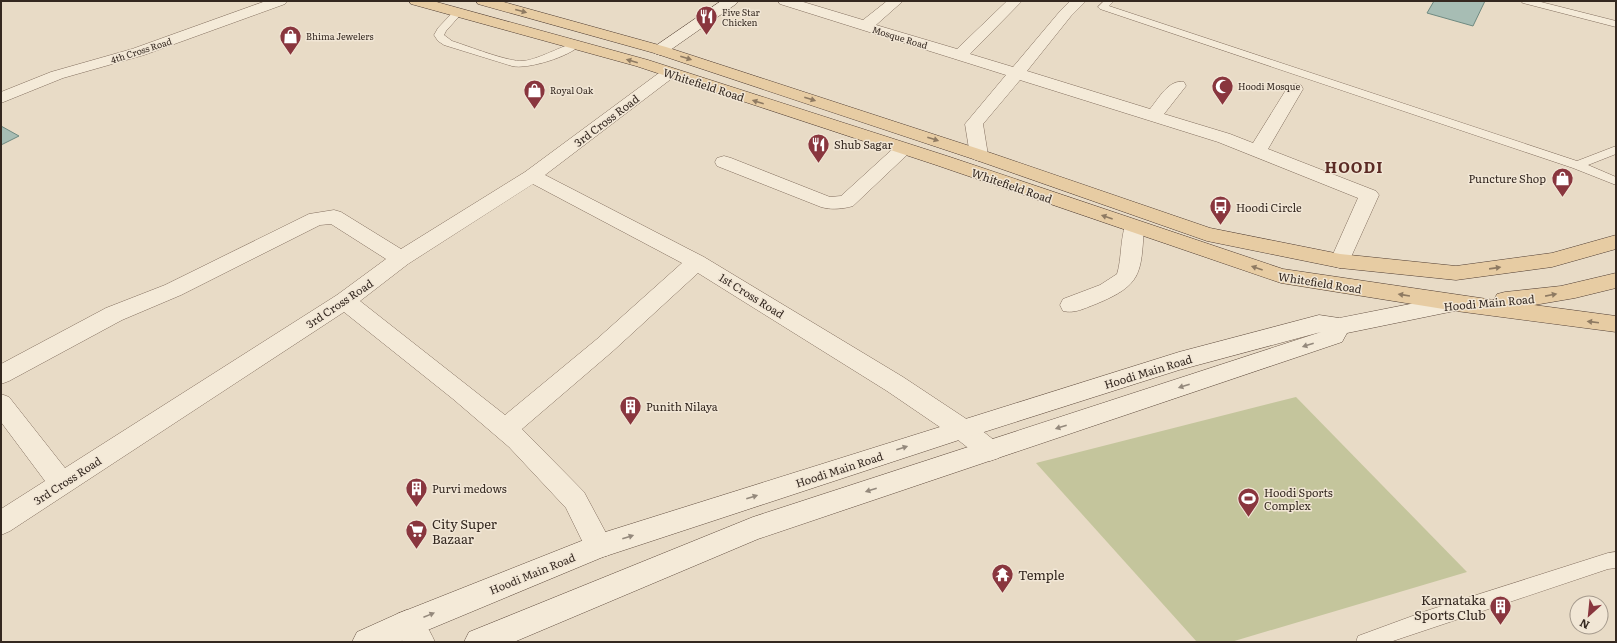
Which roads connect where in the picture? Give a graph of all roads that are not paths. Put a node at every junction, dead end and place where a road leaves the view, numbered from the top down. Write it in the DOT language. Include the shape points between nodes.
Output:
graph roads {
  1 [pos="280,1"];
  2 [pos="416,1"];
  3 [pos="483,1"];
  4 [pos="731,1"];
  5 [pos="785,1"];
  6 [pos="896,1"];
  7 [pos="1015,1"];
  8 [pos="1079,1"];
  9 [pos="1109,1"];
  10 [pos="1526,1"];
  11 [pos="458,12"];
  12 [pos="1616,24"];
  13 [pos="865,26"];
  14 [pos="575,45"];
  15 [pos="660,50"];
  16 [pos="960,55"];
  17 [pos="669,72"];
  18 [pos="1016,72"];
  19 [pos="1178,86"];
  20 [pos="1295,89"];
  21 [pos="1,98"];
  22 [pos="1153,116"];
  23 [pos="903,149"];
  24 [pos="1616,150"];
  25 [pos="1257,151"];
  26 [pos="979,154"];
  27 [pos="724,162"];
  28 [pos="1577,165"];
  29 [pos="532,176"];
  30 [pos="1616,181"];
  31 [pos="1134,227"];
  32 [pos="1616,242"];
  33 [pos="401,259"];
  34 [pos="1340,261"];
  35 [pos="698,262"];
  36 [pos="1616,280"];
  37 [pos="345,301"];
  38 [pos="1456,303"];
  39 [pos="1071,305"];
  40 [pos="1616,324"];
  41 [pos="1329,325"];
  42 [pos="1,375"];
  43 [pos="1,404"];
  44 [pos="506,428"];
  45 [pos="962,429"];
  46 [pos="990,451"];
  47 [pos="61,483"];
  48 [pos="1,523"];
  49 [pos="599,546"];
  50 [pos="1616,560"];
  51 [pos="413,633"];
  52 [pos="367,642"];
  53 [pos="479,642"];
  54 [pos="1365,642"];
  1 -- 21 [label="street, 4th Cross Road" via="138,52 57,76"];
  2 -- 11 [label="main road, Whitefield Road"];
  3 -- 15 [label="main road, Whitefield Road, one-way"];
  4 -- 15 [label="street"];
  5 -- 13 [label="street, Mosque Road"];
  6 -- 13 [label="street"];
  7 -- 16 [label="street"];
  8 -- 18 [label="street"];
  9 -- 28 [label="lane" via="1103,7"];
  10 -- 12 [label="lane"];
  11 -- 14 [label="main road, Whitefield Road"];
  11 -- 14 [label="lane" via="441,30 439,35 442,39 516,64 535,62"];
  13 -- 16 [label="street, Mosque Road"];
  17 -- 14 [label="main road, Whitefield Road, one-way"];
  15 -- 26 [label="main road, Whitefield Road, one-way"];
  16 -- 18 [label="street, Mosque Road"];
  23 -- 17 [label="main road, Whitefield Road, one-way"];
  17 -- 29 [label="street, 3rd Cross Road"];
  18 -- 22 [label="street, Mosque Road"];
  18 -- 26 [label="street" via="974,124"];
  19 -- 22 [label="street"];
  20 -- 25 [label="street"];
  22 -- 25 [label="street, Mosque Road"];
  23 -- 27 [label="street" via="846,202 828,203"];
  31 -- 23 [label="main road, Whitefield Road, one-way"];
  24 -- 28 [label="lane"];
  25 -- 34 [label="street, Mosque Road" via="1369,195"];
  26 -- 34 [label="main road, Whitefield Road" via="1207,234"];
  28 -- 30 [label="lane"];
  29 -- 33 [label="street, 3rd Cross Road"];
  29 -- 35 [label="street, 1st Cross Road"];
  38 -- 31 [label="main road, Whitefield Road, one-way" via="1281,276"];
  31 -- 39 [label="street" via="1129,268 1125,279 1111,288"];
  34 -- 32 [label="main road, Whitefield Road, one-way" via="1456,273 1552,260"];
  33 -- 37 [label="street, 3rd Cross Road"];
  33 -- 42 [label="street" via="334,217 316,219 174,290 114,314"];
  35 -- 44 [label="street"];
  35 -- 45 [label="street, 1st Cross Road" via="895,384"];
  38 -- 36 [label="main road, Hoodi Main Road, one-way" via="1535,298"];
  37 -- 44 [label="street"];
  37 -- 47 [label="street, 3rd Cross Road"];
  40 -- 38 [label="main road, Whitefield Road, one-way"];
  38 -- 41 [label="street, Hoodi Main Road"];
  41 -- 45 [label="street, Hoodi Main Road" via="1179,361"];
  41 -- 46 [label="street, one-way" via="1334,336"];
  43 -- 47 [label="street"];
  44 -- 49 [label="street" via="575,500"];
  45 -- 46 [label="street, 1st Cross Road"];
  49 -- 45 [label="street, Hoodi Main Road, one-way"];
  46 -- 53 [label="street, one-way" via="753,529"];
  47 -- 48 [label="street, 3rd Cross Road"];
  51 -- 49 [label="street, Hoodi Main Road, one-way"];
  50 -- 54 [label="lane" via="1600,563"];
  51 -- 52 [label="street, Hoodi Main Road"];
}
